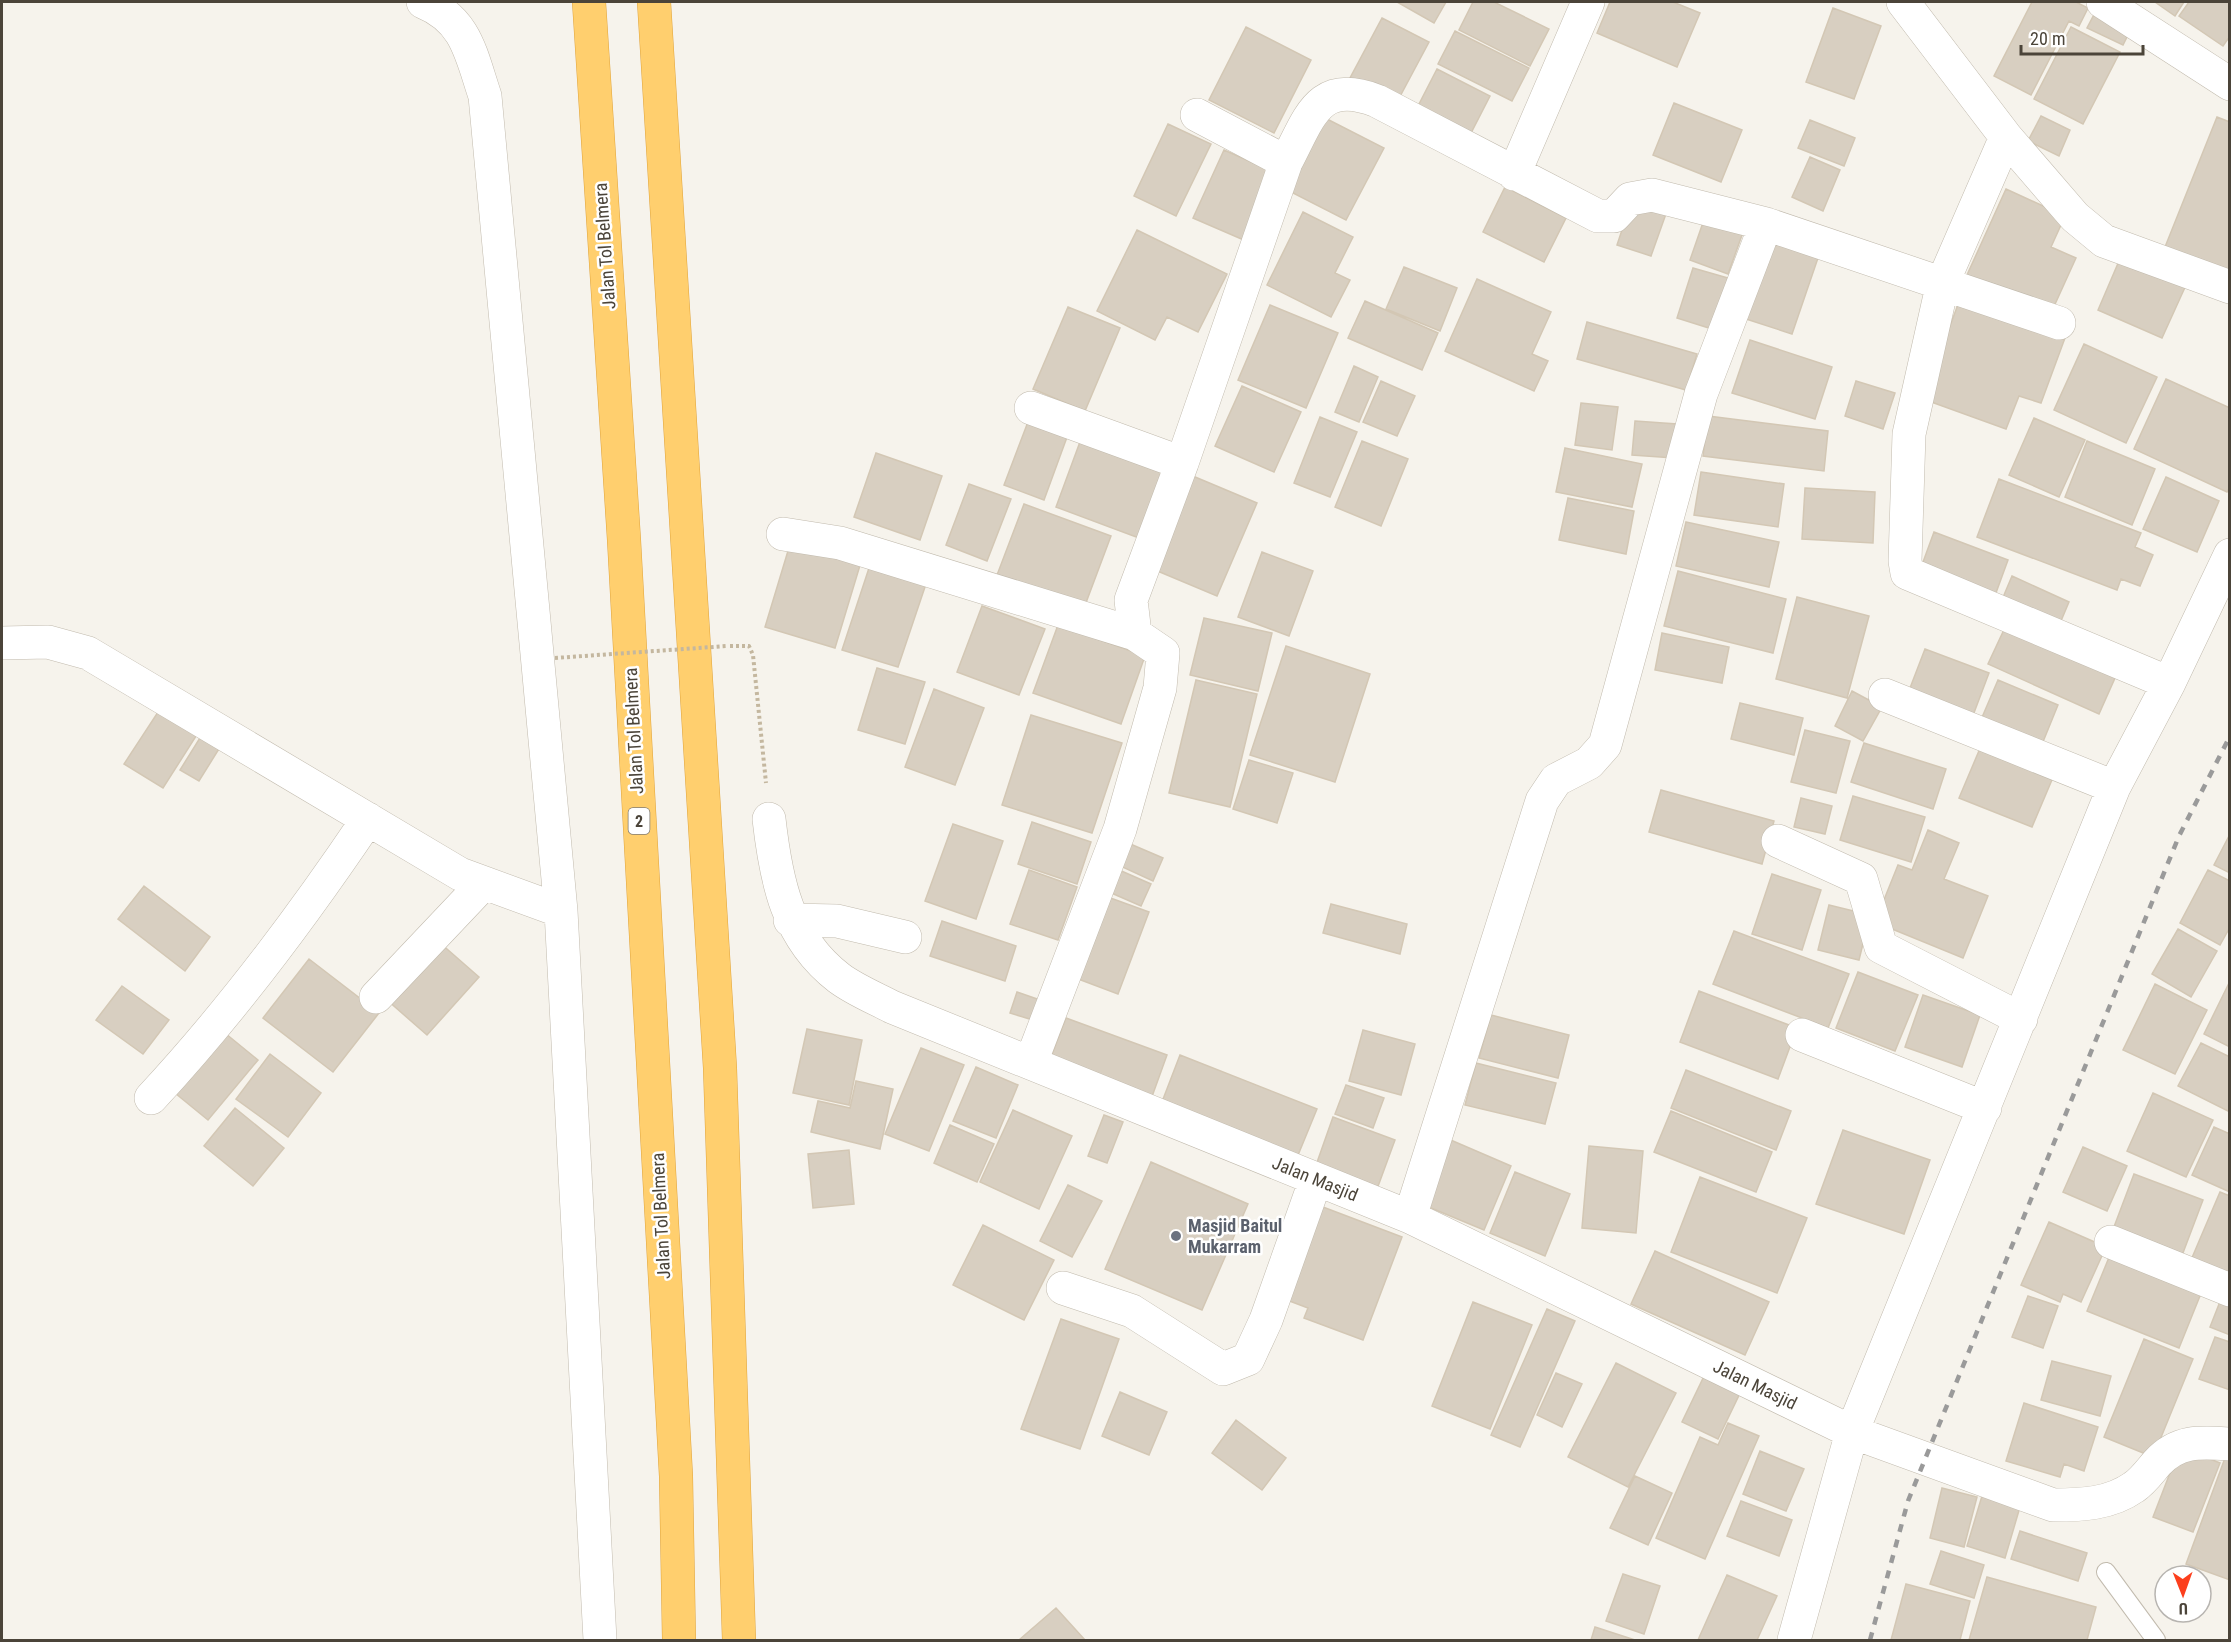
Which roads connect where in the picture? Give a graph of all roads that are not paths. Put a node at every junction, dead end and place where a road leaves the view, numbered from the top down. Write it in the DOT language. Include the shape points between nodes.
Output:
graph roads {
  1 [pos="423,2"];
  2 [pos="590,2"];
  3 [pos="654,2"];
  4 [pos="1588,2"];
  5 [pos="1903,2"];
  6 [pos="2103,2"];
  7 [pos="2229,84"];
  8 [pos="1197,115"];
  9 [pos="2006,137"];
  10 [pos="1286,162"];
  11 [pos="1514,174"];
  12 [pos="1766,224"];
  13 [pos="1943,282"];
  14 [pos="2229,287"];
  15 [pos="2059,323"];
  16 [pos="1031,408"];
  17 [pos="1182,463"];
  18 [pos="783,534"];
  19 [pos="2229,555"];
  20 [pos="1135,634"];
  21 [pos="2,643"];
  22 [pos="2169,683"];
  23 [pos="1885,695"];
  24 [pos="2114,787"];
  25 [pos="368,819"];
  26 [pos="769,819"];
  27 [pos="1778,841"];
  28 [pos="483,884"];
  29 [pos="561,911"];
  30 [pos="790,920"];
  31 [pos="905,937"];
  32 [pos="376,998"];
  33 [pos="2021,1019"];
  34 [pos="1802,1035"];
  35 [pos="1031,1062"];
  36 [pos="151,1098"];
  37 [pos="1985,1108"];
  38 [pos="1316,1179"];
  39 [pos="1410,1218"];
  40 [pos="2111,1242"];
  41 [pos="1063,1288"];
  42 [pos="2229,1290"];
  43 [pos="1852,1432"];
  44 [pos="2229,1444"];
  45 [pos="2106,1572"];
  46 [pos="600,1641"];
  47 [pos="679,1641"];
  48 [pos="739,1641"];
  49 [pos="1794,1641"];
  50 [pos="2156,1641"];
  1 -- 29 [label="street" via="454,20 466,41 485,96 525,435"];
  2 -- 47 [label="highway, Jalan Tol Belmera / 2" via="676,1476"];
  3 -- 48 [label="highway" via="720,1068"];
  4 -- 11 [label="street"];
  5 -- 9 [label="street"];
  6 -- 7 [label="street"];
  8 -- 10 [label="street"];
  9 -- 13 [label="street"];
  9 -- 14 [label="street" via="2075,217 2104,241"];
  10 -- 11 [label="street" via="1323,101 1338,93 1356,93"];
  10 -- 17 [label="street"];
  11 -- 12 [label="street" via="1598,216 1614,216 1630,199 1652,195"];
  12 -- 13 [label="street"];
  12 -- 39 [label="street" via="1701,394 1605,745 1589,763 1556,780 1542,801"];
  13 -- 15 [label="street"];
  13 -- 22 [label="street" via="1909,434 1907,573"];
  16 -- 17 [label="street"];
  17 -- 20 [label="street" via="1131,600"];
  18 -- 20 [label="street" via="840,543"];
  19 -- 22 [label="street"];
  20 -- 35 [label="street" via="1163,653 1160,688 1120,829"];
  21 -- 25 [label="street" via="48,642 88,653"];
  22 -- 24 [label="street"];
  23 -- 24 [label="street"];
  24 -- 33 [label="street"];
  25 -- 28 [label="street"];
  25 -- 36 [label="street" via="308,908 185,1062"];
  26 -- 30 [label="street, Jalan Masjid" via="775,872"];
  27 -- 33 [label="street" via="1861,879 1881,947"];
  28 -- 29 [label="street"];
  28 -- 32 [label="street"];
  29 -- 46 [label="street"];
  30 -- 31 [label="street" via="837,921"];
  30 -- 35 [label="street, Jalan Masjid" via="840,979 892,1007"];
  33 -- 37 [label="street"];
  34 -- 37 [label="street"];
  35 -- 38 [label="street, Jalan Masjid"];
  37 -- 43 [label="street"];
  38 -- 39 [label="street, Jalan Masjid"];
  38 -- 41 [label="street" via="1266,1320 1248,1359 1223,1369 1132,1311"];
  39 -- 43 [label="street, Jalan Masjid"];
  40 -- 42 [label="street"];
  43 -- 44 [label="street, Jalan Masjid" via="2053,1504 2084,1505 2108,1500 2135,1487 2167,1452 2182,1444"];
  43 -- 49 [label="street"];
  45 -- 50 [label="lane"];
}
